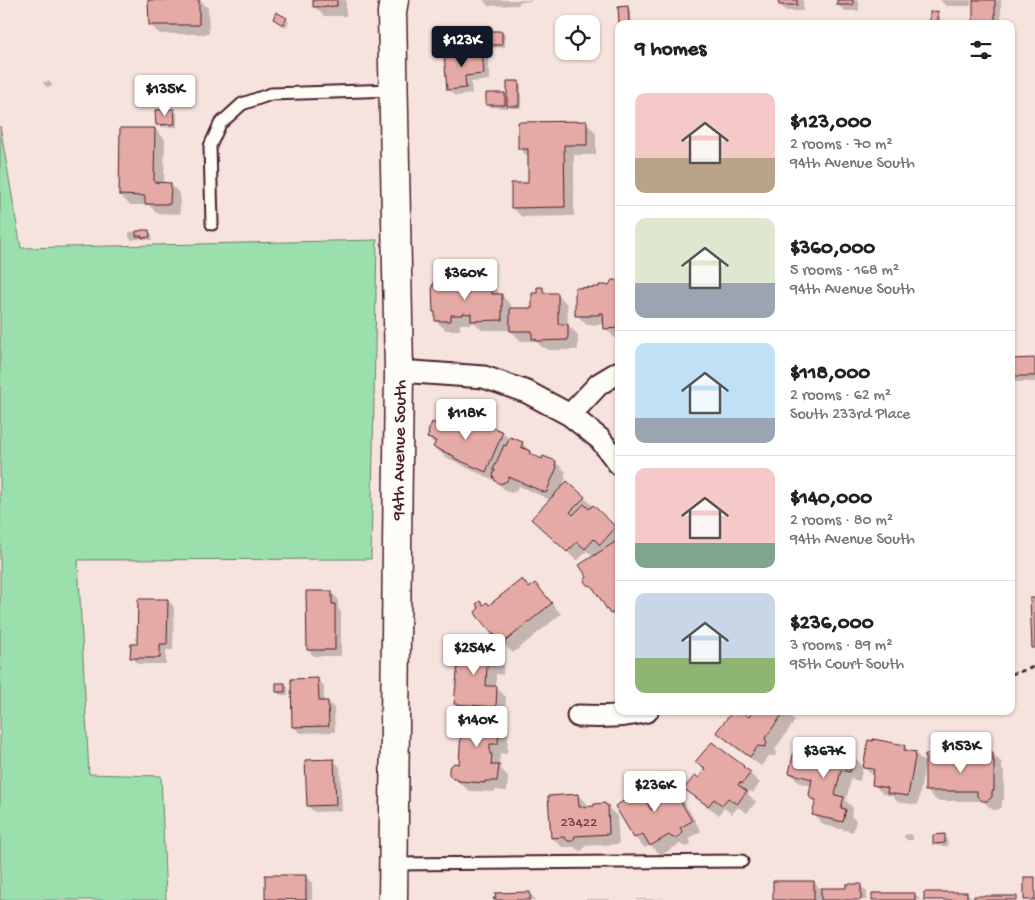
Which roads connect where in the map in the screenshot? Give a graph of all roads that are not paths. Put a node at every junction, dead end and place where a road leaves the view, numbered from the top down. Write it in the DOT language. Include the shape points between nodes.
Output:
graph roads {
  1 [pos="394,0"];
  2 [pos="394,90"];
  3 [pos="212,224"];
  4 [pos="399,371"];
  5 [pos="615,374"];
  6 [pos="570,415"];
  7 [pos="615,459"];
  8 [pos="628,715"];
  9 [pos="578,716"];
  10 [pos="742,861"];
  11 [pos="394,864"];
  12 [pos="394,900"];
  1 -- 2 [label="street, 94th Avenue South"];
  2 -- 3 [label="lane" via="271,94 242,104 220,124 210,146"];
  2 -- 4 [label="street, 94th Avenue South"];
  4 -- 6 [label="street" via="484,377 527,392"];
  4 -- 11 [label="street, 94th Avenue South"];
  5 -- 6 [label="street" via="598,384"];
  6 -- 7 [label="street" via="600,439"];
  8 -- 9 [label="street"];
  10 -- 11 [label="lane"];
  11 -- 12 [label="street, 94th Avenue South"];
}
